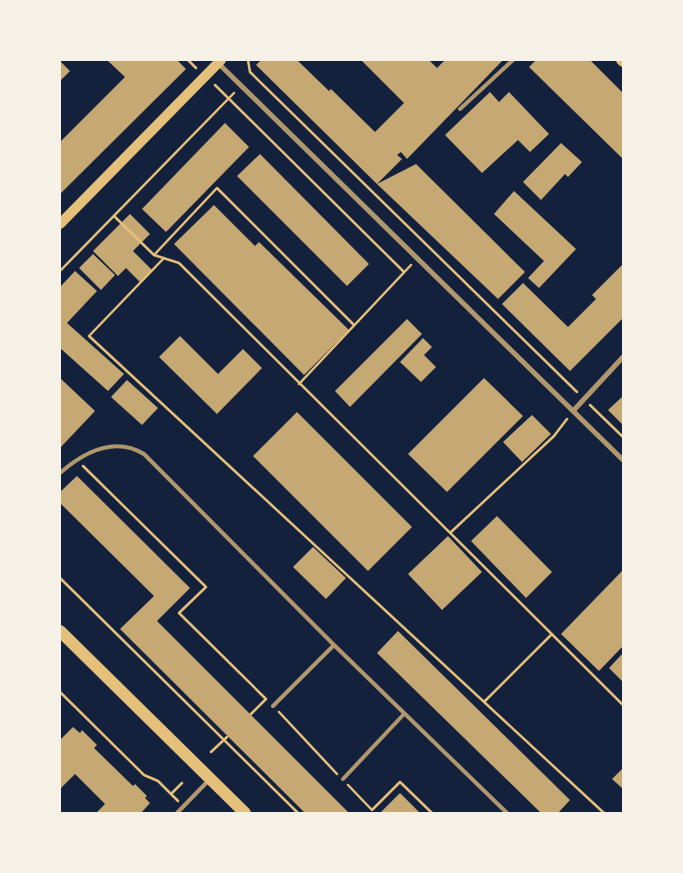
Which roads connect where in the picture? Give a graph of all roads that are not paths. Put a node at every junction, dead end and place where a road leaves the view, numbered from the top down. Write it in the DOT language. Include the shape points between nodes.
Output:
graph roads {
  1 [pos="514,60"];
  2 [pos="218,61"];
  3 [pos="460,109"];
  4 [pos="60,224"];
  5 [pos="623,357"];
  6 [pos="574,410"];
  7 [pos="623,460"];
  8 [pos="60,474"];
  9 [pos="60,631"];
  10 [pos="334,645"];
  11 [pos="273,706"];
  12 [pos="404,714"];
  13 [pos="210,779"];
  14 [pos="342,779"];
  15 [pos="177,813"];
  16 [pos="245,813"];
  17 [pos="507,813"];
  1 -- 3 [label="lane"];
  2 -- 4 [label="main road"];
  2 -- 6 [label="street"];
  5 -- 6 [label="street"];
  6 -- 7 [label="street"];
  8 -- 10 [label="lane" via="90,451 119,445 133,447 144,454"];
  9 -- 13 [label="main road"];
  10 -- 11 [label="lane"];
  10 -- 12 [label="lane"];
  12 -- 14 [label="lane"];
  12 -- 17 [label="lane"];
  13 -- 15 [label="lane"];
  13 -- 16 [label="main road"];
}
